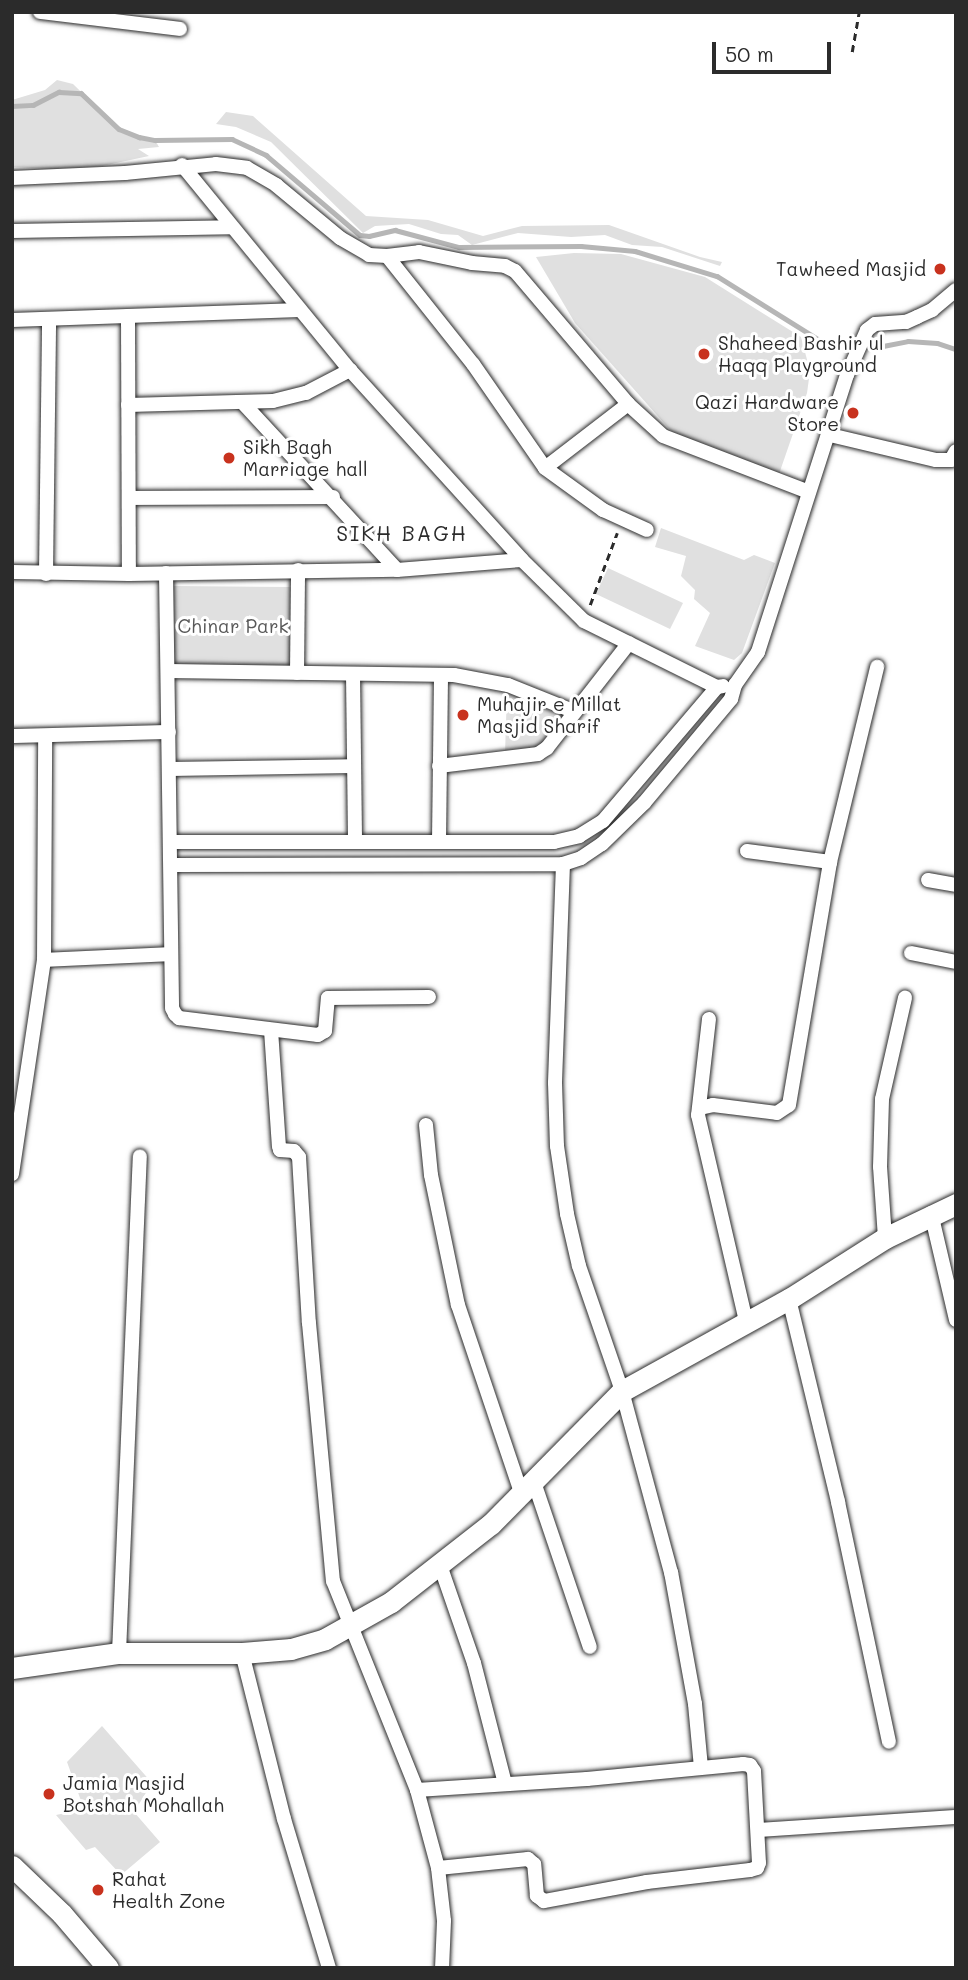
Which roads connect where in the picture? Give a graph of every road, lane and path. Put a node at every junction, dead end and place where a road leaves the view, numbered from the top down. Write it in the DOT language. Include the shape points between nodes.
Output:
graph roads {
  1 [pos="40,12"];
  2 [pos="859,12"];
  3 [pos="180,29"];
  4 [pos="852,52"];
  5 [pos="182,165"];
  6 [pos="12,178"];
  7 [pos="231,227"];
  8 [pos="12,231"];
  9 [pos="387,256"];
  10 [pos="956,290"];
  11 [pos="300,310"];
  12 [pos="128,316"];
  13 [pos="49,319"];
  14 [pos="12,320"];
  15 [pos="350,370"];
  16 [pos="243,403"];
  17 [pos="628,404"];
  18 [pos="128,405"];
  19 [pos="830,435"];
  20 [pos="956,451"];
  21 [pos="545,468"];
  22 [pos="809,492"];
  23 [pos="333,497"];
  24 [pos="129,498"];
  25 [pos="622,520"];
  26 [pos="647,530"];
  27 [pos="522,560"];
  28 [pos="298,570"];
  29 [pos="397,570"];
  30 [pos="12,572"];
  31 [pos="166,573"];
  32 [pos="46,574"];
  33 [pos="129,574"];
  34 [pos="584,621"];
  35 [pos="629,643"];
  36 [pos="877,667"];
  37 [pos="169,671"];
  38 [pos="297,673"];
  39 [pos="353,674"];
  40 [pos="441,675"];
  41 [pos="735,685"];
  42 [pos="717,687"];
  43 [pos="575,712"];
  44 [pos="169,732"];
  45 [pos="12,736"];
  46 [pos="45,736"];
  47 [pos="353,766"];
  48 [pos="439,766"];
  49 [pos="170,769"];
  50 [pos="355,841"];
  51 [pos="439,841"];
  52 [pos="172,842"];
  53 [pos="747,851"];
  54 [pos="830,862"];
  55 [pos="563,864"];
  56 [pos="172,865"];
  57 [pos="928,880"];
  58 [pos="956,885"];
  59 [pos="911,953"];
  60 [pos="171,954"];
  61 [pos="44,960"];
  62 [pos="956,962"];
  63 [pos="429,997"];
  64 [pos="905,998"];
  65 [pos="709,1019"];
  66 [pos="271,1030"];
  67 [pos="700,1108"];
  68 [pos="426,1125"];
  69 [pos="140,1156"];
  70 [pos="12,1174"];
  71 [pos="956,1204"];
  72 [pos="931,1213"];
  73 [pos="885,1238"];
  74 [pos="789,1299"];
  75 [pos="956,1320"];
  76 [pos="746,1321"];
  77 [pos="622,1391"];
  78 [pos="528,1489"];
  79 [pos="440,1565"];
  80 [pos="352,1624"];
  81 [pos="590,1647"];
  82 [pos="119,1653"];
  83 [pos="242,1653"];
  84 [pos="12,1668"];
  85 [pos="889,1742"];
  86 [pos="701,1767"];
  87 [pos="505,1784"];
  88 [pos="417,1790"];
  89 [pos="956,1816"];
  90 [pos="758,1830"];
  91 [pos="12,1866"];
  92 [pos="438,1868"];
  93 [pos="108,1968"];
  94 [pos="329,1968"];
  95 [pos="442,1968"];
  1 -- 3 [label="street"];
  2 -- 4 [label="path"];
  5 -- 6 [label="street" via="125,173"];
  5 -- 7 [label="street"];
  5 -- 9 [label="street" via="247,168 276,185 340,238 369,255"];
  7 -- 8 [label="street"];
  7 -- 11 [label="street"];
  9 -- 17 [label="street" via="419,253 516,271"];
  9 -- 21 [label="street" via="473,364"];
  10 -- 19 [label="street" via="932,310 906,322 875,324 857,351"];
  11 -- 12 [label="street"];
  11 -- 15 [label="street"];
  12 -- 13 [label="street"];
  12 -- 18 [label="street"];
  13 -- 14 [label="street"];
  13 -- 32 [label="street"];
  15 -- 16 [label="street" via="306,393"];
  15 -- 27 [label="street"];
  16 -- 18 [label="street"];
  16 -- 23 [label="street"];
  17 -- 21 [label="street"];
  17 -- 22 [label="street" via="663,436"];
  18 -- 24 [label="street"];
  19 -- 20 [label="street" via="936,460 951,460"];
  19 -- 22 [label="street"];
  21 -- 25 [label="street"];
  22 -- 41 [label="street" via="768,626 753,660"];
  23 -- 24 [label="street"];
  23 -- 29 [label="street"];
  24 -- 33 [label="street"];
  25 -- 26 [label="street"];
  25 -- 34 [label="path"];
  27 -- 29 [label="street"];
  27 -- 34 [label="street"];
  28 -- 29 [label="street"];
  28 -- 31 [label="street"];
  28 -- 38 [label="street"];
  30 -- 32 [label="street"];
  31 -- 33 [label="street"];
  31 -- 37 [label="street"];
  32 -- 33 [label="street"];
  34 -- 35 [label="street"];
  35 -- 42 [label="street"];
  35 -- 43 [label="street"];
  36 -- 54 [label="street"];
  37 -- 38 [label="street"];
  37 -- 44 [label="street"];
  38 -- 39 [label="street"];
  39 -- 40 [label="street"];
  39 -- 47 [label="street"];
  40 -- 43 [label="street" via="508,685"];
  40 -- 48 [label="street"];
  41 -- 42 [label="street"];
  41 -- 55 [label="street" via="731,699 644,803 602,844"];
  42 -- 51 [label="street" via="603,821 579,836 554,842"];
  43 -- 48 [label="street" via="538,754"];
  44 -- 46 [label="street"];
  44 -- 49 [label="street"];
  45 -- 46 [label="street"];
  46 -- 61 [label="street"];
  47 -- 49 [label="street"];
  47 -- 50 [label="street"];
  48 -- 51 [label="street"];
  49 -- 52 [label="street"];
  50 -- 51 [label="street"];
  50 -- 52 [label="street"];
  52 -- 56 [label="street"];
  53 -- 54 [label="street"];
  54 -- 67 [label="street" via="789,1105 777,1113 713,1105"];
  55 -- 56 [label="street"];
  55 -- 77 [label="street" via="555,1055 557,1146 579,1266"];
  56 -- 60 [label="street"];
  57 -- 58 [label="street"];
  59 -- 62 [label="street"];
  60 -- 61 [label="street"];
  60 -- 66 [label="street" via="179,1018"];
  61 -- 70 [label="street"];
  63 -- 66 [label="street" via="333,996 325,1002 322,1034"];
  64 -- 73 [label="street" via="882,1099"];
  65 -- 67 [label="street"];
  66 -- 80 [label="street" via="279,1146 299,1157 333,1580"];
  67 -- 76 [label="street"];
  68 -- 78 [label="street" via="439,1222 458,1305"];
  69 -- 82 [label="street"];
  71 -- 72 [label="street"];
  72 -- 73 [label="street"];
  72 -- 75 [label="street"];
  73 -- 74 [label="street"];
  74 -- 76 [label="street"];
  74 -- 85 [label="street"];
  76 -- 77 [label="street"];
  77 -- 78 [label="street"];
  77 -- 86 [label="street" via="671,1572 695,1704"];
  78 -- 79 [label="street"];
  78 -- 81 [label="street"];
  79 -- 80 [label="street"];
  79 -- 87 [label="street" via="474,1663"];
  80 -- 83 [label="street" via="325,1639 290,1649"];
  80 -- 88 [label="street"];
  82 -- 83 [label="street"];
  82 -- 84 [label="street"];
  83 -- 94 [label="street" via="284,1819"];
  86 -- 87 [label="street"];
  86 -- 90 [label="street" via="750,1765"];
  87 -- 88 [label="street"];
  88 -- 92 [label="street"];
  89 -- 90 [label="street"];
  90 -- 92 [label="street" via="757,1868 544,1901 537,1896 534,1864 528,1859"];
  91 -- 93 [label="street" via="62,1914"];
  92 -- 95 [label="street"];
}
